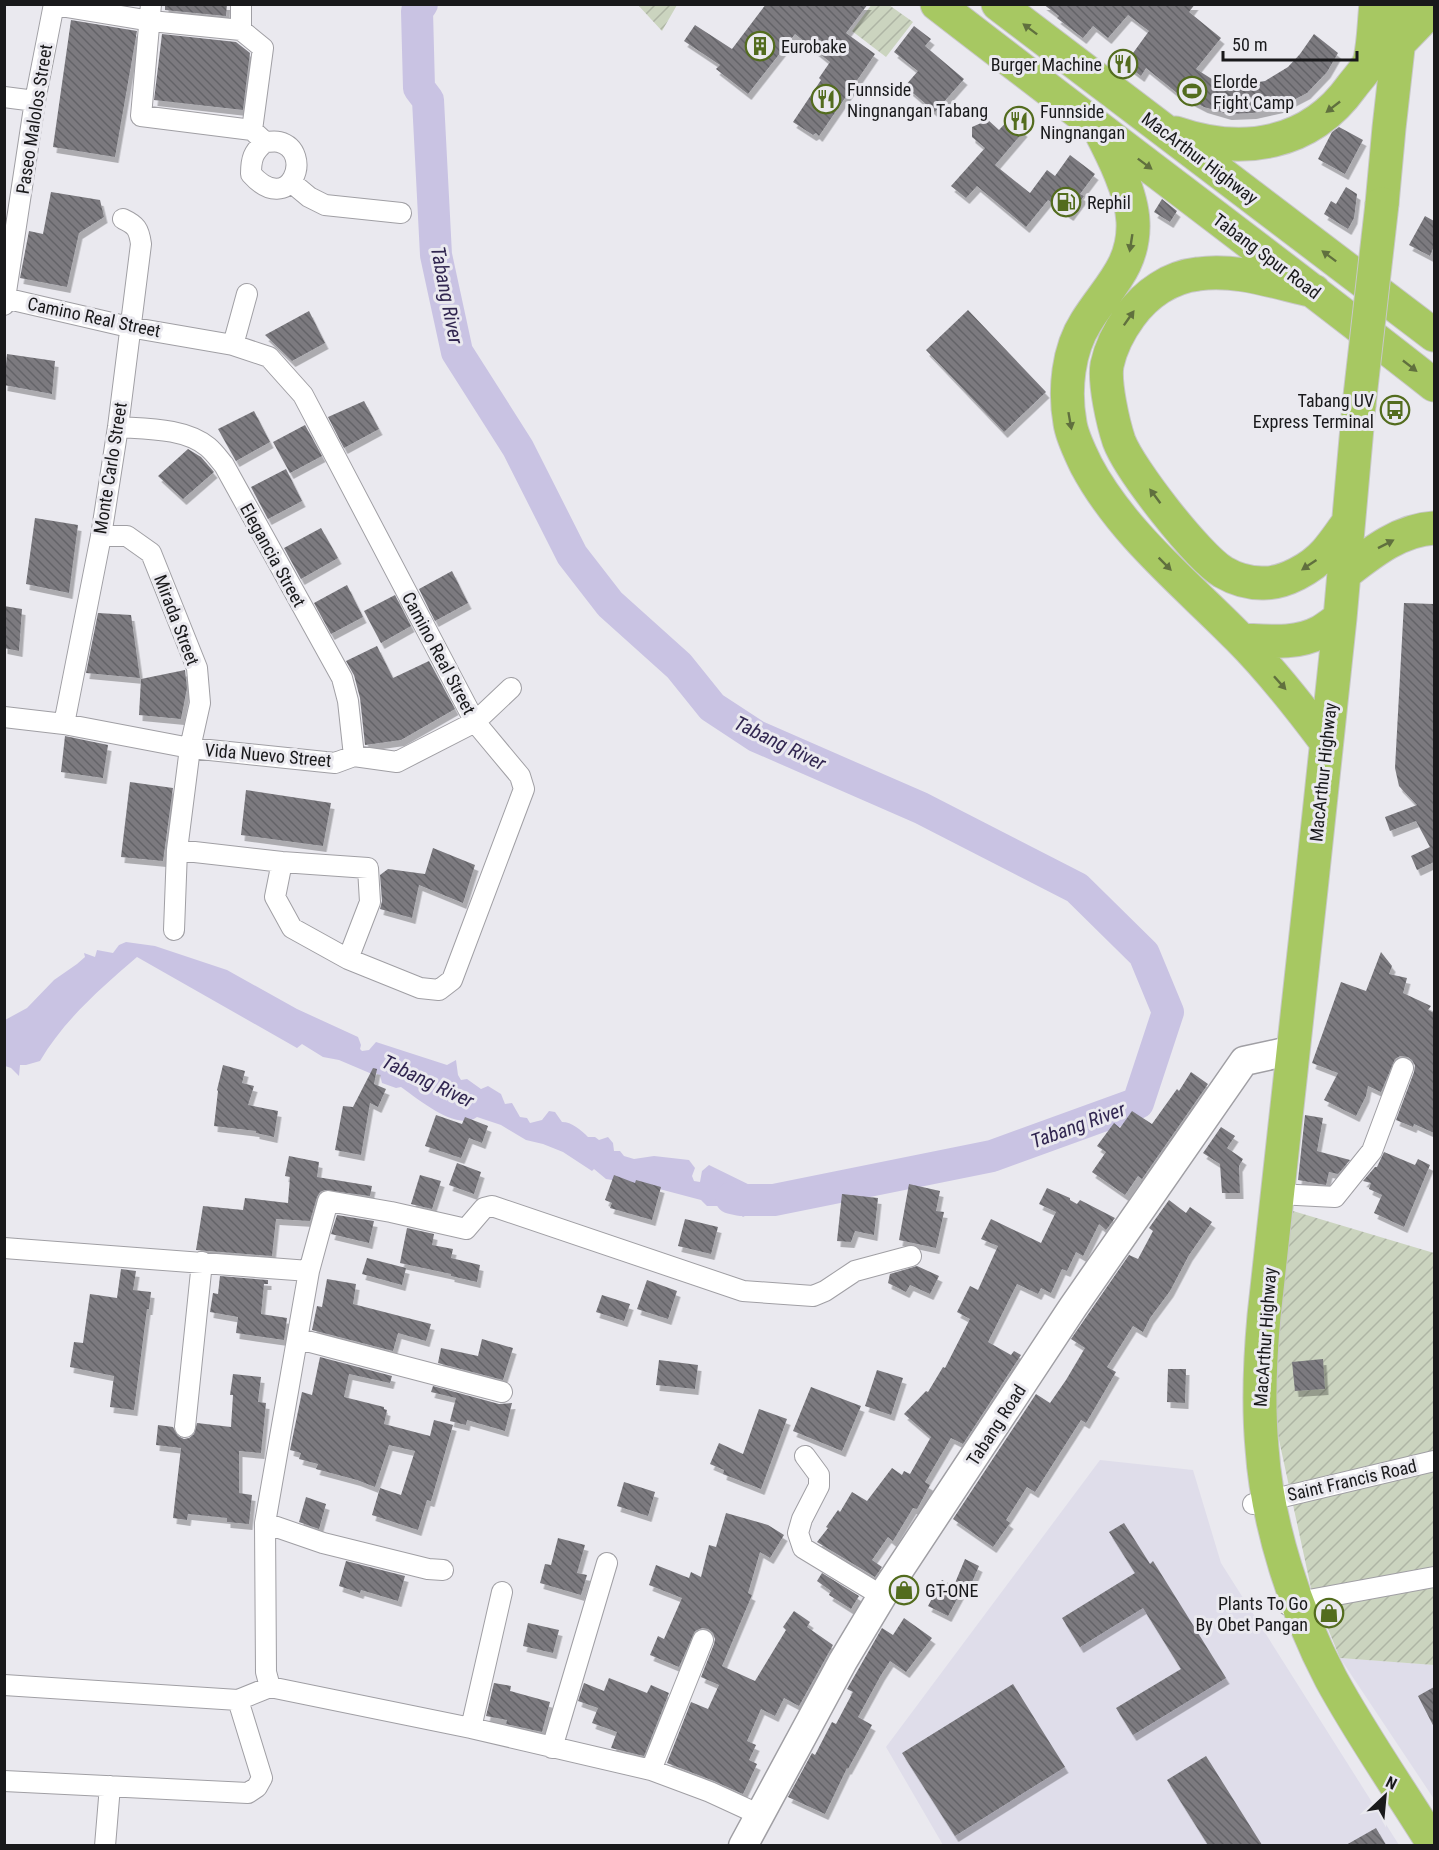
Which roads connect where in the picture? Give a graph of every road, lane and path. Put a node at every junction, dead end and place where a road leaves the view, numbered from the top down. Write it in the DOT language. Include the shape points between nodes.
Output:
graph roads {
  1 [pos="241,4"];
  2 [pos="937,4"];
  3 [pos="998,4"];
  4 [pos="1376,4"];
  5 [pos="1403,4"];
  6 [pos="54,5"];
  7 [pos="1434,7"];
  8 [pos="151,13"];
  9 [pos="241,30"];
  10 [pos="1399,43"];
  11 [pos="4,98"];
  12 [pos="34,101"];
  13 [pos="1160,128"];
  14 [pos="1098,129"];
  15 [pos="258,136"];
  16 [pos="291,182"];
  17 [pos="401,213"];
  18 [pos="123,219"];
  19 [pos="1314,291"];
  20 [pos="247,294"];
  21 [pos="5,300"];
  22 [pos="1426,325"];
  23 [pos="129,327"];
  24 [pos="233,345"];
  25 [pos="1434,385"];
  26 [pos="118,427"];
  27 [pos="1348,523"];
  28 [pos="1434,528"];
  29 [pos="100,536"];
  30 [pos="1344,574"];
  31 [pos="1340,618"];
  32 [pos="1241,640"];
  33 [pos="511,688"];
  34 [pos="4,717"];
  35 [pos="475,722"];
  36 [pos="64,724"];
  37 [pos="1326,742"];
  38 [pos="190,748"];
  39 [pos="354,756"];
  40 [pos="177,850"];
  41 [pos="282,862"];
  42 [pos="174,930"];
  43 [pos="348,959"];
  44 [pos="1294,1050"];
  45 [pos="1403,1068"];
  46 [pos="1278,1194"];
  47 [pos="4,1248"];
  48 [pos="911,1256"];
  49 [pos="202,1262"];
  50 [pos="309,1271"];
  51 [pos="299,1339"];
  52 [pos="502,1392"];
  53 [pos="185,1427"];
  54 [pos="805,1456"];
  55 [pos="1434,1461"];
  56 [pos="1261,1501"];
  57 [pos="265,1523"];
  58 [pos="607,1563"];
  59 [pos="443,1570"];
  60 [pos="1434,1577"];
  61 [pos="501,1592"];
  62 [pos="882,1596"];
  63 [pos="1290,1605"];
  64 [pos="703,1640"];
  65 [pos="4,1685"];
  66 [pos="270,1687"];
  67 [pos="238,1700"];
  68 [pos="471,1728"];
  69 [pos="552,1748"];
  70 [pos="651,1770"];
  71 [pos="4,1781"];
  72 [pos="110,1786"];
  73 [pos="760,1815"];
  74 [pos="105,1845"];
  75 [pos="743,1845"];
  76 [pos="1414,1845"];
  77 [pos="1434,1845"];
  1 -- 9 [label="street"];
  2 -- 14 [label="highway"];
  13 -- 3 [label="highway, MacArthur Highway, one-way"];
  4 -- 13 [label="highway, one-way" via="1370,61 1341,101 1287,138 1255,145 1223,144 1195,140"];
  5 -- 10 [label="highway, MacArthur Highway"];
  6 -- 8 [label="street"];
  6 -- 12 [label="street, Paseo Malolos Street"];
  7 -- 10 [label="highway"];
  8 -- 9 [label="street"];
  8 -- 15 [label="street" via="141,116"];
  9 -- 15 [label="street" via="263,48"];
  10 -- 27 [label="highway, MacArthur Highway, bridge"];
  11 -- 12 [label="street"];
  12 -- 21 [label="street, Paseo Malolos Street"];
  22 -- 13 [label="highway, MacArthur Highway, one-way"];
  14 -- 19 [label="highway, Tabang Spur Road, one-way"];
  14 -- 32 [label="highway, one-way" via="1130,203 1131,248 1124,269 1077,339 1067,397 1070,425 1094,479 1124,523"];
  15 -- 16 [label="street" via="290,147 297,170"];
  15 -- 16 [label="street" via="251,174 270,189 282,189"];
  16 -- 17 [label="street" via="325,205"];
  18 -- 23 [label="street, Monte Carlo Street" via="135,225 141,244"];
  19 -- 25 [label="highway, Tabang Spur Road, one-way"];
  27 -- 19 [label="highway, one-way" via="1325,553 1307,568 1283,579 1251,582 1223,572 1193,544 1127,458 1108,391 1107,366 1116,336 1136,308 1154,291 1176,279 1229,273"];
  20 -- 24 [label="street"];
  21 -- 23 [label="street, Camino Real Street"];
  23 -- 24 [label="street, Camino Real Street"];
  23 -- 26 [label="street, Monte Carlo Street"];
  24 -- 35 [label="street, Camino Real Street" via="269,357 303,395"];
  26 -- 29 [label="street, Monte Carlo Street"];
  26 -- 39 [label="street, Elegancia Street" via="186,435 207,447 224,465 342,678"];
  27 -- 30 [label="highway, MacArthur Highway"];
  30 -- 28 [label="highway, one-way" via="1401,536"];
  29 -- 36 [label="street, Monte Carlo Street"];
  29 -- 38 [label="street, Mirada Street" via="127,536 151,553 197,668 200,703"];
  30 -- 31 [label="highway, MacArthur Highway"];
  31 -- 32 [label="highway" via="1318,633 1287,641"];
  31 -- 37 [label="highway, MacArthur Highway"];
  32 -- 37 [label="highway, one-way"];
  33 -- 35 [label="street, Vida Nuevo Street"];
  34 -- 36 [label="street, Vida Nuevo Street"];
  35 -- 39 [label="street, Vida Nuevo Street" via="397,762"];
  35 -- 43 [label="street, Camino Real Street" via="520,776 524,789 452,980 439,990 420,988"];
  36 -- 38 [label="street, Vida Nuevo Street"];
  37 -- 44 [label="highway, MacArthur Highway"];
  38 -- 39 [label="street, Vida Nuevo Street" via="335,763"];
  38 -- 40 [label="street, Mirada Street"];
  40 -- 41 [label="street"];
  40 -- 42 [label="street, Mirada Street"];
  41 -- 43 [label="street, Camino Real Street" via="275,897 291,927"];
  41 -- 43 [label="street" via="368,868 370,902"];
  44 -- 46 [label="highway, MacArthur Highway"];
  44 -- 62 [label="main road, Tabang Road" via="1244,1061 1073,1307"];
  45 -- 46 [label="street" via="1372,1151 1335,1197"];
  46 -- 56 [label="highway, MacArthur Highway" via="1260,1379"];
  47 -- 49 [label="street"];
  48 -- 50 [label="street" via="855,1270 813,1296 744,1291 492,1206 484,1208 466,1229 328,1201"];
  49 -- 50 [label="street"];
  49 -- 53 [label="street"];
  50 -- 51 [label="street"];
  51 -- 52 [label="street"];
  51 -- 57 [label="street"];
  54 -- 62 [label="street" via="819,1475 819,1486 798,1533 803,1548"];
  55 -- 56 [label="street, Saint Francis Road"];
  56 -- 63 [label="highway, MacArthur Highway" via="1281,1548"];
  57 -- 59 [label="street" via="334,1546"];
  57 -- 66 [label="street" via="266,1672"];
  58 -- 69 [label="street"];
  60 -- 63 [label="street"];
  61 -- 68 [label="street"];
  62 -- 73 [label="main road, Tabang Road"];
  63 -- 76 [label="highway, MacArthur Highway" via="1298,1644 1321,1694"];
  63 -- 77 [label="highway, MacArthur Highway" via="1346,1705"];
  64 -- 70 [label="street"];
  65 -- 67 [label="street"];
  66 -- 67 [label="street"];
  66 -- 68 [label="street"];
  67 -- 72 [label="street" via="262,1778 257,1787 248,1793"];
  68 -- 69 [label="street"];
  69 -- 70 [label="street"];
  70 -- 73 [label="street"];
  71 -- 72 [label="street"];
  72 -- 74 [label="street"];
  73 -- 75 [label="main road, Tabang Road"];
}
